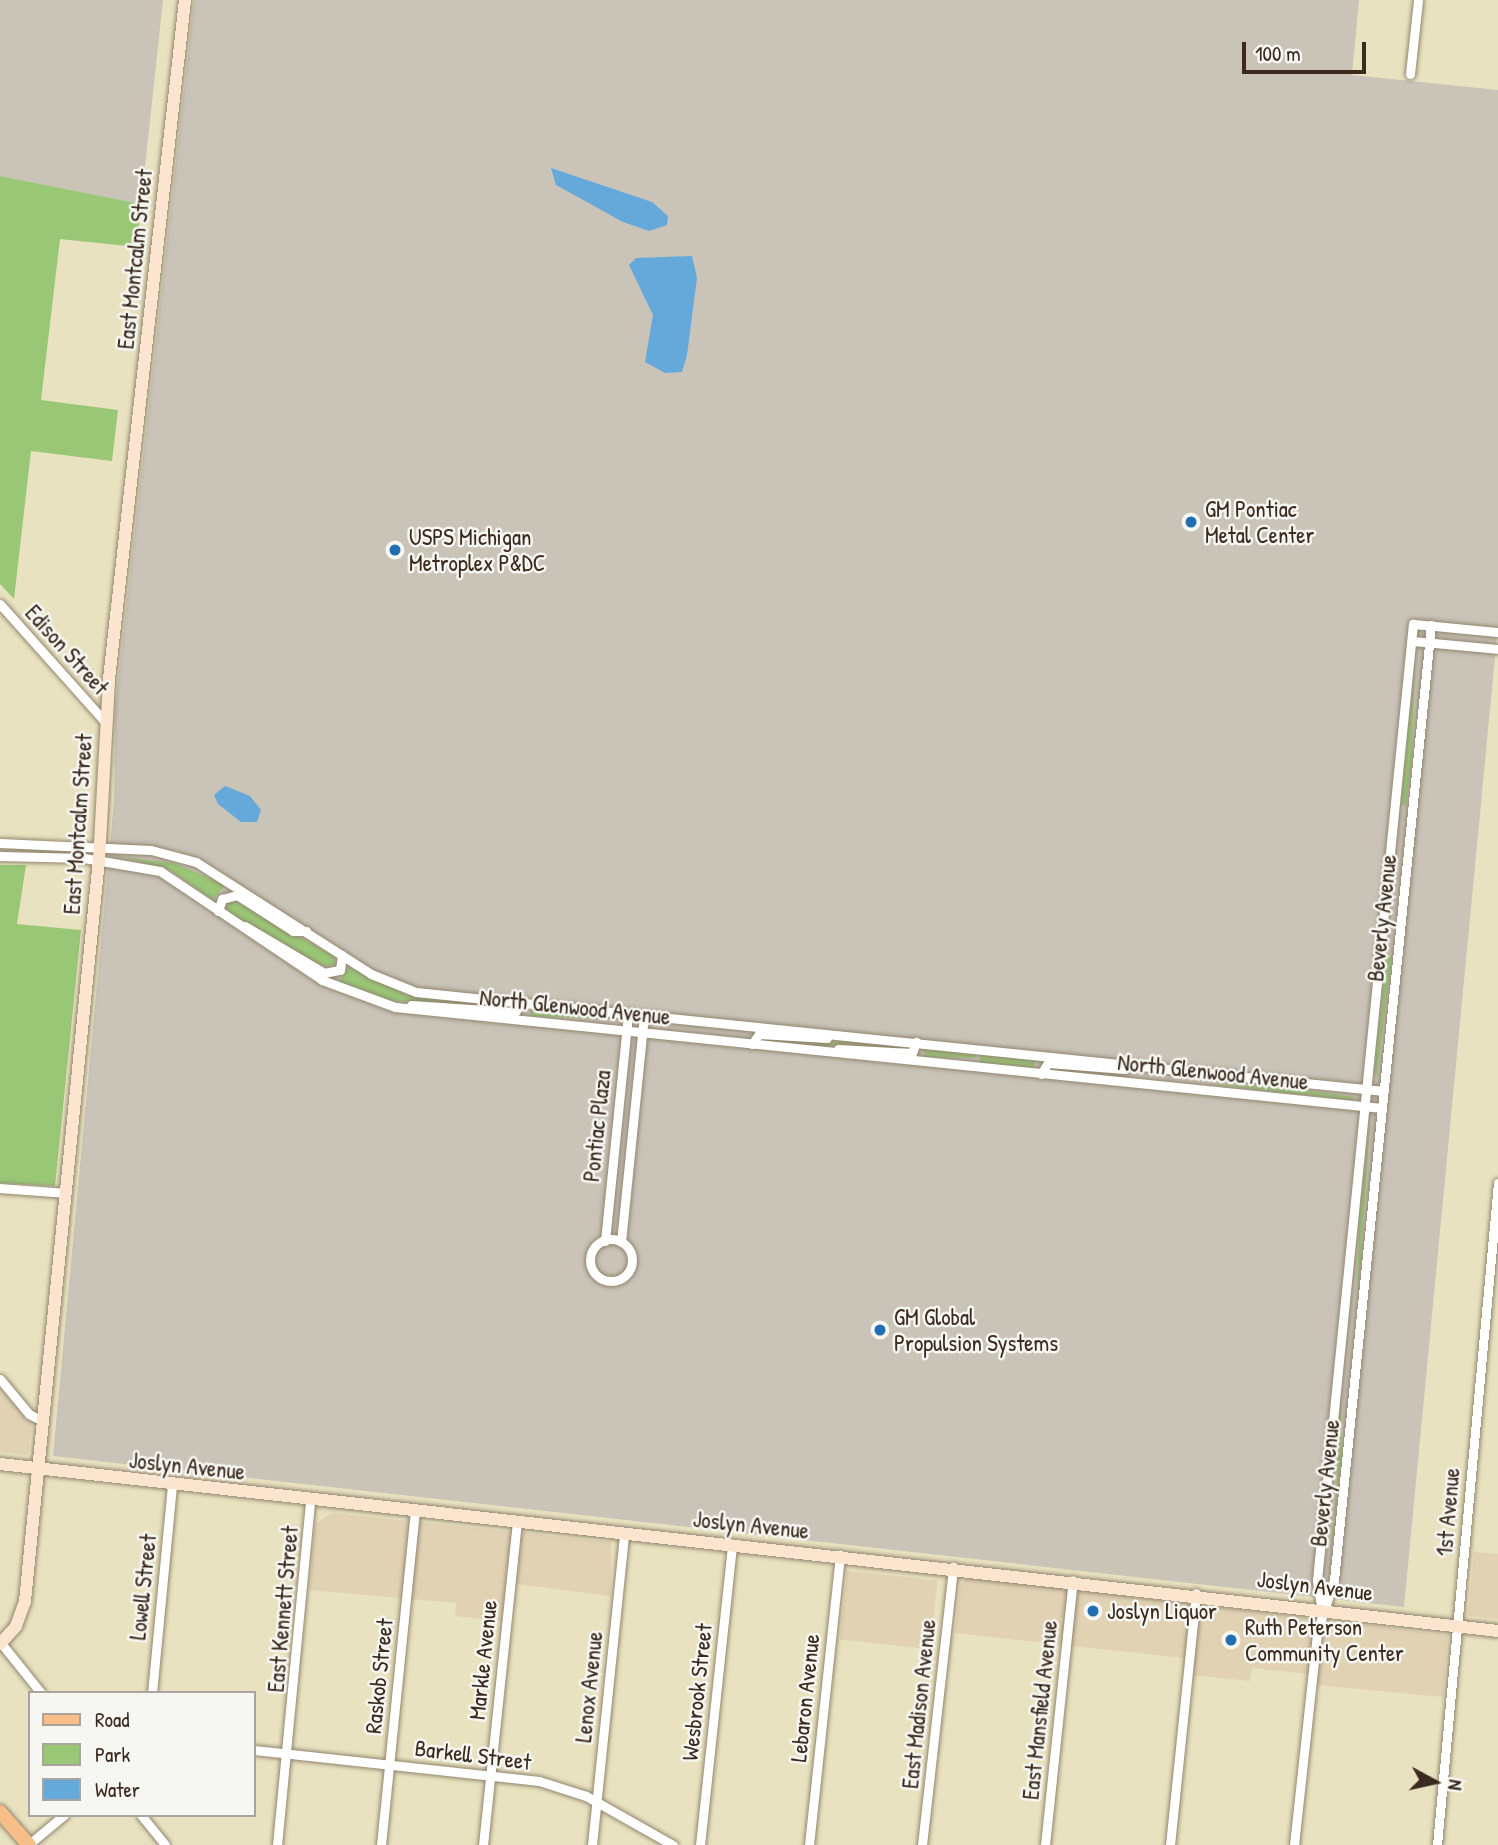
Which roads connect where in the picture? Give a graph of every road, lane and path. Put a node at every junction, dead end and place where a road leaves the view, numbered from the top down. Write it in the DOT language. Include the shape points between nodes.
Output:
graph roads {
  1 [pos="185,0"];
  2 [pos="1418,0"];
  3 [pos="1410,74"];
  4 [pos="0,604"];
  5 [pos="10,615"];
  6 [pos="0,618"];
  7 [pos="1430,625"];
  8 [pos="1498,632"];
  9 [pos="1412,641"];
  10 [pos="1429,642"];
  11 [pos="1498,649"];
  12 [pos="105,722"];
  13 [pos="0,843"];
  14 [pos="100,846"];
  15 [pos="0,856"];
  16 [pos="99,860"];
  17 [pos="218,911"];
  18 [pos="230,920"];
  19 [pos="308,932"];
  20 [pos="342,955"];
  21 [pos="522,1003"];
  22 [pos="395,1007"];
  23 [pos="628,1014"];
  24 [pos="644,1016"];
  25 [pos="626,1031"];
  26 [pos="642,1033"];
  27 [pos="846,1036"];
  28 [pos="916,1042"];
  29 [pos="752,1044"];
  30 [pos="819,1051"];
  31 [pos="1141,1067"];
  32 [pos="1041,1074"];
  33 [pos="1366,1090"];
  34 [pos="1384,1091"];
  35 [pos="1365,1107"];
  36 [pos="1382,1108"];
  37 [pos="1498,1183"];
  38 [pos="0,1188"];
  39 [pos="66,1193"];
  40 [pos="605,1241"];
  41 [pos="621,1242"];
  42 [pos="1494,1274"];
  43 [pos="0,1379"];
  44 [pos="43,1422"];
  45 [pos="0,1464"];
  46 [pos="38,1470"];
  47 [pos="172,1486"];
  48 [pos="310,1500"];
  49 [pos="415,1511"];
  50 [pos="517,1522"];
  51 [pos="624,1533"];
  52 [pos="732,1544"];
  53 [pos="840,1555"];
  54 [pos="953,1567"];
  55 [pos="1073,1580"];
  56 [pos="1196,1593"];
  57 [pos="1322,1607"];
  58 [pos="1457,1626"];
  59 [pos="1498,1630"];
  60 [pos="0,1644"];
  61 [pos="39,1691"];
  62 [pos="152,1691"];
  63 [pos="256,1751"];
  64 [pos="289,1754"];
  65 [pos="390,1764"];
  66 [pos="490,1775"];
  67 [pos="596,1801"];
  68 [pos="0,1812"];
  69 [pos="62,1817"];
  70 [pos="143,1817"];
  71 [pos="28,1845"];
  72 [pos="165,1845"];
  73 [pos="277,1845"];
  74 [pos="382,1845"];
  75 [pos="483,1845"];
  76 [pos="592,1845"];
  77 [pos="673,1845"];
  78 [pos="700,1845"];
  79 [pos="809,1845"];
  80 [pos="922,1845"];
  81 [pos="1045,1845"];
  82 [pos="1170,1845"];
  83 [pos="1294,1845"];
  84 [pos="1437,1845"];
  1 -- 12 [label="main road, East Montcalm Street"];
  2 -- 3 [label="street"];
  4 -- 5 [label="street, Edison Street"];
  5 -- 6 [label="street"];
  5 -- 12 [label="street, Edison Street"];
  7 -- 8 [label="street"];
  7 -- 9 [label="street, Beverly Avenue" via="1413,624"];
  7 -- 10 [label="street, Beverly Avenue"];
  9 -- 10 [label="street"];
  9 -- 33 [label="street, Beverly Avenue"];
  10 -- 11 [label="street"];
  10 -- 34 [label="street, Beverly Avenue"];
  12 -- 14 [label="main road, East Montcalm Street"];
  13 -- 14 [label="street, North Glenwood Avenue"];
  14 -- 16 [label="main road, East Montcalm Street"];
  14 -- 19 [label="street, North Glenwood Avenue" via="196,862"];
  15 -- 16 [label="street, North Glenwood Avenue"];
  16 -- 17 [label="street, North Glenwood Avenue" via="169,875"];
  16 -- 39 [label="main road, East Montcalm Street"];
  17 -- 18 [label="street, North Glenwood Avenue"];
  17 -- 19 [label="street, North Glenwood Avenue" via="222,898 237,895 293,931"];
  18 -- 20 [label="street, North Glenwood Avenue" via="324,973 337,972"];
  18 -- 22 [label="street, North Glenwood Avenue" via="335,988"];
  19 -- 20 [label="street, North Glenwood Avenue"];
  20 -- 21 [label="street, North Glenwood Avenue" via="406,989"];
  21 -- 22 [label="street, North Glenwood Avenue" via="515,1012"];
  21 -- 23 [label="street, North Glenwood Avenue"];
  22 -- 25 [label="street, North Glenwood Avenue"];
  23 -- 24 [label="street, North Glenwood Avenue"];
  23 -- 25 [label="street, Pontiac Plaza"];
  24 -- 26 [label="street, Pontiac Plaza"];
  24 -- 27 [label="street, North Glenwood Avenue"];
  25 -- 26 [label="street, North Glenwood Avenue"];
  25 -- 40 [label="street, Pontiac Plaza"];
  26 -- 29 [label="street, North Glenwood Avenue"];
  26 -- 41 [label="street, Pontiac Plaza"];
  27 -- 28 [label="street, North Glenwood Avenue"];
  27 -- 29 [label="street, North Glenwood Avenue" via="760,1034"];
  28 -- 30 [label="street, North Glenwood Avenue" via="912,1053"];
  28 -- 31 [label="street, North Glenwood Avenue"];
  29 -- 30 [label="street, North Glenwood Avenue"];
  30 -- 32 [label="street, North Glenwood Avenue"];
  31 -- 32 [label="street, North Glenwood Avenue" via="1110,1071 1048,1063"];
  31 -- 33 [label="street, North Glenwood Avenue"];
  32 -- 35 [label="street, North Glenwood Avenue"];
  33 -- 34 [label="street, North Glenwood Avenue"];
  33 -- 35 [label="street, Beverly Avenue"];
  34 -- 36 [label="street, Beverly Avenue"];
  35 -- 36 [label="street, North Glenwood Avenue"];
  35 -- 57 [label="street, Beverly Avenue" via="1317,1580"];
  36 -- 57 [label="street, Beverly Avenue" via="1334,1580"];
  37 -- 42 [label="street, 1st Avenue"];
  38 -- 39 [label="street"];
  39 -- 44 [label="main road, East Montcalm Street"];
  40 -- 41 [label="street"];
  40 -- 41 [label="street" via="591,1262 609,1281 631,1267 631,1255"];
  42 -- 58 [label="street, 1st Avenue"];
  43 -- 44 [label="street" via="29,1414"];
  44 -- 46 [label="main road, East Montcalm Street"];
  45 -- 46 [label="main road, Joslyn Avenue"];
  46 -- 47 [label="main road, Joslyn Avenue"];
  46 -- 60 [label="main road, East Montcalm Street" via="24,1607"];
  47 -- 48 [label="main road, Joslyn Avenue"];
  47 -- 62 [label="street, Lowell Street"];
  48 -- 49 [label="main road, Joslyn Avenue"];
  48 -- 64 [label="street, East Kennett Street"];
  49 -- 50 [label="main road, Joslyn Avenue"];
  49 -- 65 [label="street, Raskob Street"];
  50 -- 51 [label="main road, Joslyn Avenue"];
  50 -- 66 [label="street, Markle Avenue"];
  51 -- 52 [label="main road, Joslyn Avenue"];
  51 -- 67 [label="street, Lenox Avenue"];
  52 -- 53 [label="main road, Joslyn Avenue"];
  52 -- 78 [label="street, Wesbrook Street"];
  53 -- 54 [label="main road, Joslyn Avenue"];
  53 -- 79 [label="street, Lebaron Avenue"];
  54 -- 55 [label="main road, Joslyn Avenue"];
  54 -- 80 [label="street, East Madison Avenue"];
  55 -- 56 [label="main road, Joslyn Avenue"];
  55 -- 81 [label="street, East Mansfield Avenue"];
  56 -- 57 [label="main road, Joslyn Avenue"];
  56 -- 82 [label="street"];
  57 -- 58 [label="main road, Joslyn Avenue"];
  57 -- 83 [label="street"];
  58 -- 59 [label="main road, Joslyn Avenue"];
  58 -- 84 [label="street, 1st Avenue"];
  60 -- 61 [label="street"];
  63 -- 64 [label="street, Barkell Street"];
  64 -- 65 [label="street, Barkell Street"];
  64 -- 73 [label="street, East Kennett Street"];
  65 -- 66 [label="street, Barkell Street"];
  65 -- 74 [label="street, Raskob Street"];
  66 -- 67 [label="street, Barkell Street" via="546,1783"];
  66 -- 75 [label="street, Markle Avenue"];
  67 -- 76 [label="street, Lenox Avenue"];
  67 -- 77 [label="street, Barkell Street"];
  68 -- 71 [label="main road"];
  69 -- 71 [label="street"];
  70 -- 72 [label="street"];
}
